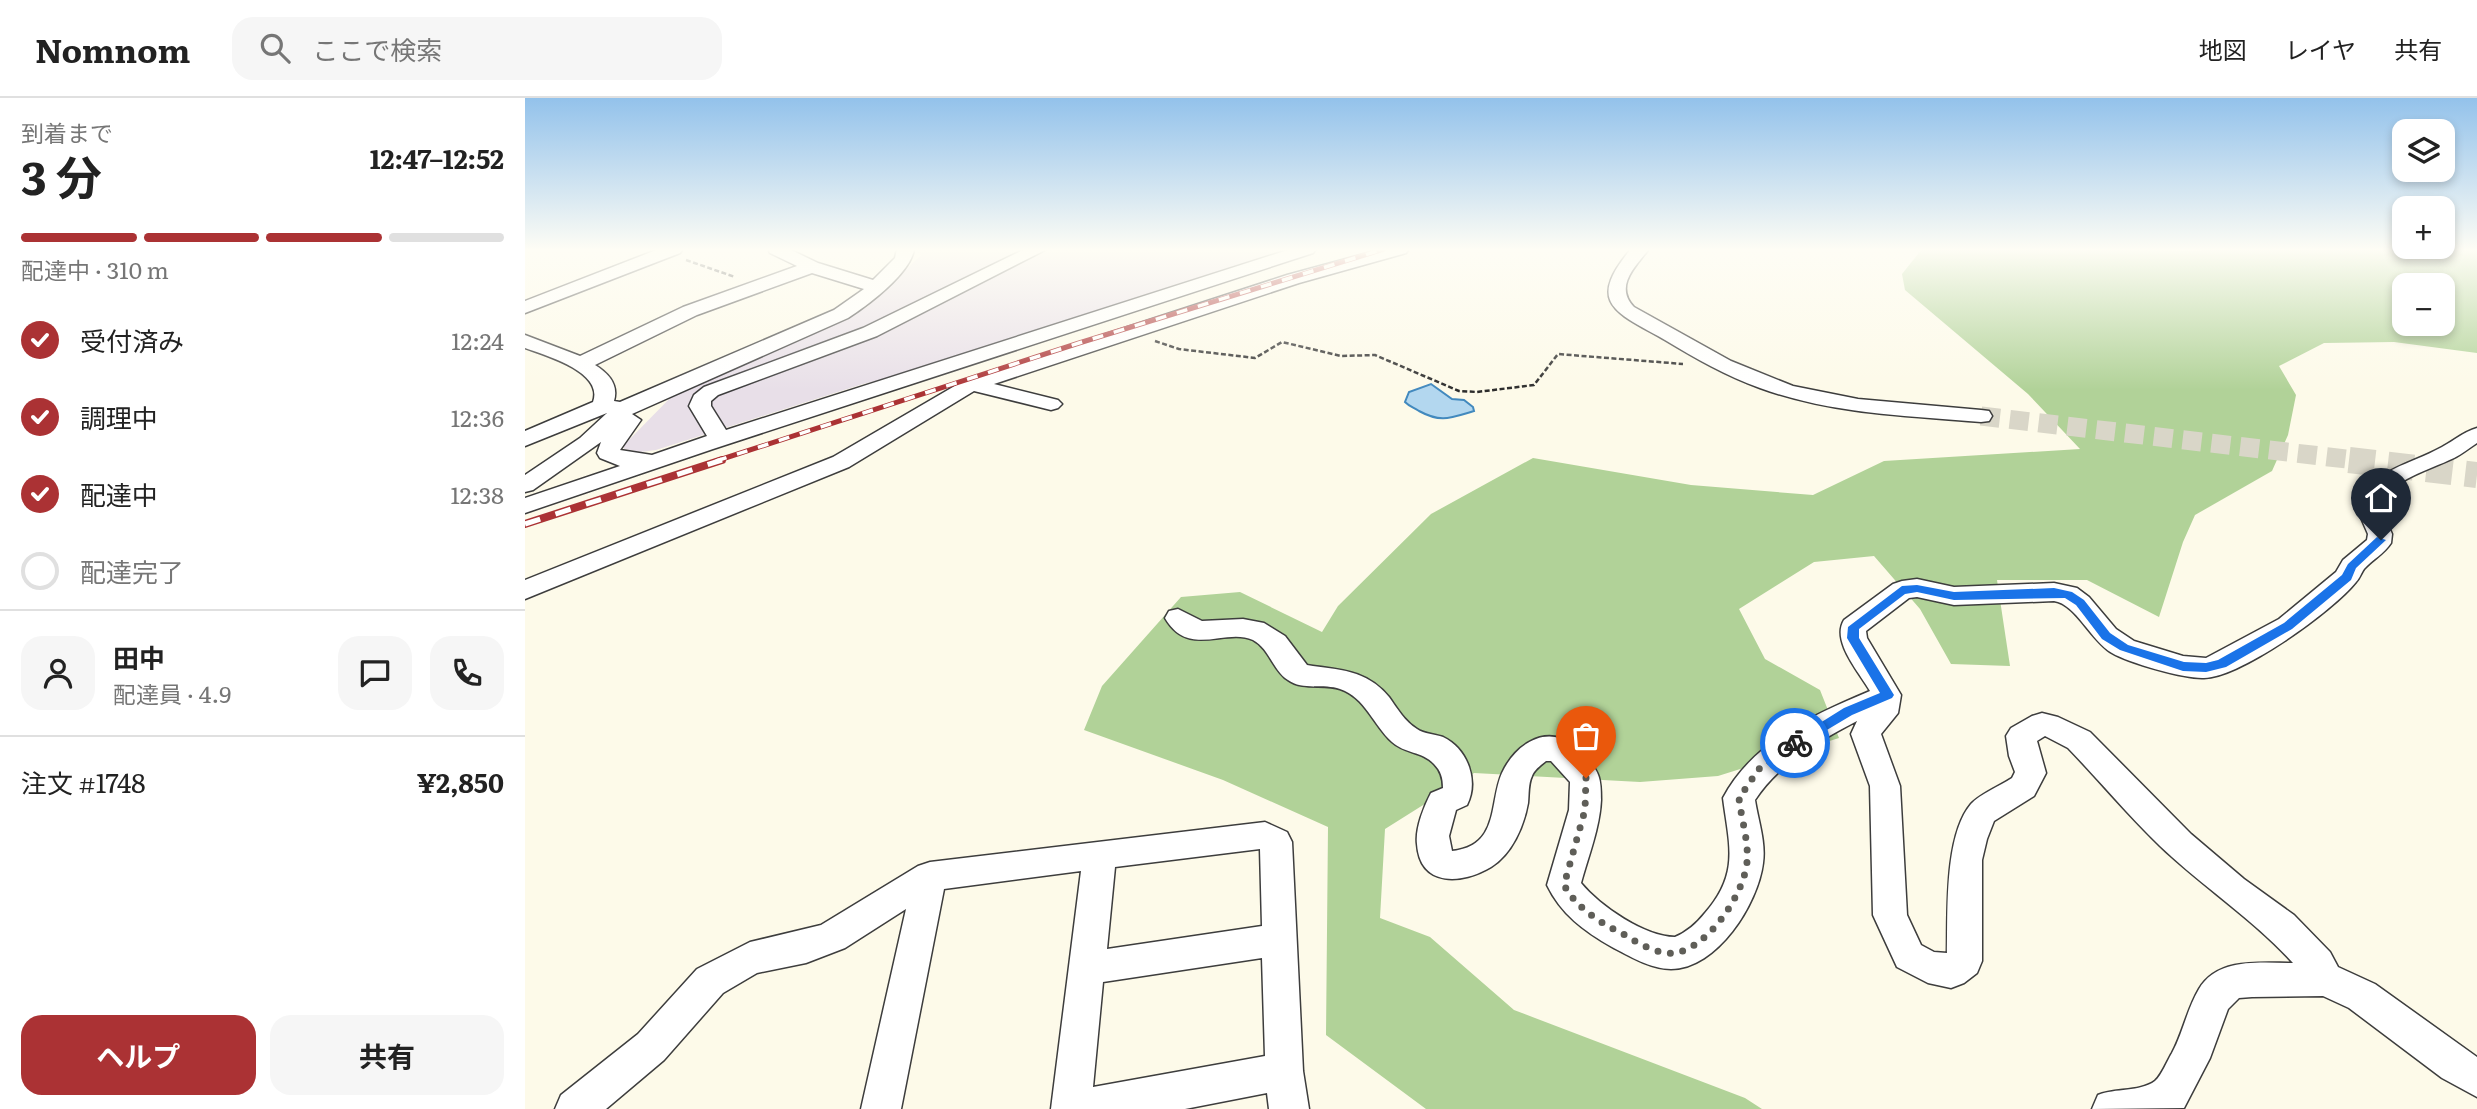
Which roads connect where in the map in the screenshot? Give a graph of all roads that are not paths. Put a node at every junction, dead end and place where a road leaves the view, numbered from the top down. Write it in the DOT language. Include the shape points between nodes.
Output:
graph roads {
  1 [pos="553,296"];
  2 [pos="733,296"];
  3 [pos="866,296"];
  4 [pos="943,296"];
  5 [pos="1161,296"];
  6 [pos="1241,296"];
  7 [pos="1617,296"];
  8 [pos="525,307"];
  9 [pos="525,341"];
  10 [pos="580,364"];
  11 [pos="972,384"];
  12 [pos="671,387"];
  13 [pos="1051,404"];
  14 [pos="613,408"];
  15 [pos="1981,416"];
  16 [pos="2477,435"];
  17 [pos="525,439"];
  18 [pos="712,442"];
  19 [pos="550,468"];
  20 [pos="525,485"];
  21 [pos="573,489"];
  22 [pos="525,506"];
  23 [pos="525,590"];
  24 [pos="1178,618"];
  25 [pos="1887,695"];
  26 [pos="1100,854"];
  27 [pos="930,876"];
  28 [pos="1280,939"];
  29 [pos="1087,968"];
  30 [pos="2325,979"];
  31 [pos="1284,1071"];
  32 [pos="2477,1079"];
  33 [pos="1085,1108"];
  34 [pos="575,1109"];
  35 [pos="881,1109"];
  36 [pos="1289,1109"];
  37 [pos="2112,1109"];
  1 -- 8 [label="street"];
  2 -- 10 [label="street" via="678,316"];
  3 -- 12 [label="street" via="841,314"];
  4 -- 18 [label="street" via="870,332 711,391 700,406"];
  5 -- 18 [label="street"];
  6 -- 11 [label="street"];
  7 -- 15 [label="street" via="1633,315 1731,369 1772,386 1818,398"];
  9 -- 10 [label="street"];
  10 -- 14 [label="street" via="604,386"];
  11 -- 13 [label="street"];
  11 -- 23 [label="street" via="841,462"];
  12 -- 14 [label="street"];
  12 -- 18 [label="street" via="637,412 608,453 642,460"];
  14 -- 17 [label="street"];
  14 -- 19 [label="street" via="588,443"];
  16 -- 25 [label="street" via="2373,491 2367,504 2380,534 2379,543 2352,566 2347,577 2288,626 2222,664 2183,666 2124,648 2106,636 2068,594 1954,596 1917,588 1902,590 1853,627 1853,638"];
  18 -- 21 [label="street"];
  19 -- 20 [label="street"];
  19 -- 21 [label="street" via="544,474 545,484"];
  21 -- 22 [label="street"];
  24 -- 25 [label="street" via="1198,631 1219,633 1237,628 1264,634 1284,651 1297,673 1336,677 1360,687 1414,743 1434,746 1456,768 1461,786 1456,796 1442,802 1431,846 1445,866 1463,866 1480,859 1506,826 1517,773 1527,758 1541,748 1560,751 1586,778 1585,810 1564,885 1572,899 1614,930 1672,954 1694,947 1733,905 1748,859 1739,798 1759,769 1797,741"];
  25 -- 30 [label="street" via="1882,713 1866,734 1885,786 1890,915 1909,956 1928,967 1951,971 1964,961 1966,860 1971,839 1982,813 2023,787 2031,773 2021,736 2042,724 2079,740 2180,844 2282,926"];
  26 -- 27 [label="street"];
  26 -- 28 [label="street" via="1265,835 1276,842"];
  26 -- 29 [label="street"];
  27 -- 34 [label="street" via="833,937 750,958 710,981 651,1047"];
  27 -- 35 [label="street"];
  28 -- 29 [label="street"];
  28 -- 31 [label="street"];
  29 -- 33 [label="street"];
  30 -- 32 [label="street" via="2363,996"];
  30 -- 37 [label="street" via="2231,982 2213,999 2197,1045 2170,1094 2145,1106"];
  31 -- 33 [label="street"];
  31 -- 36 [label="street"];
}
